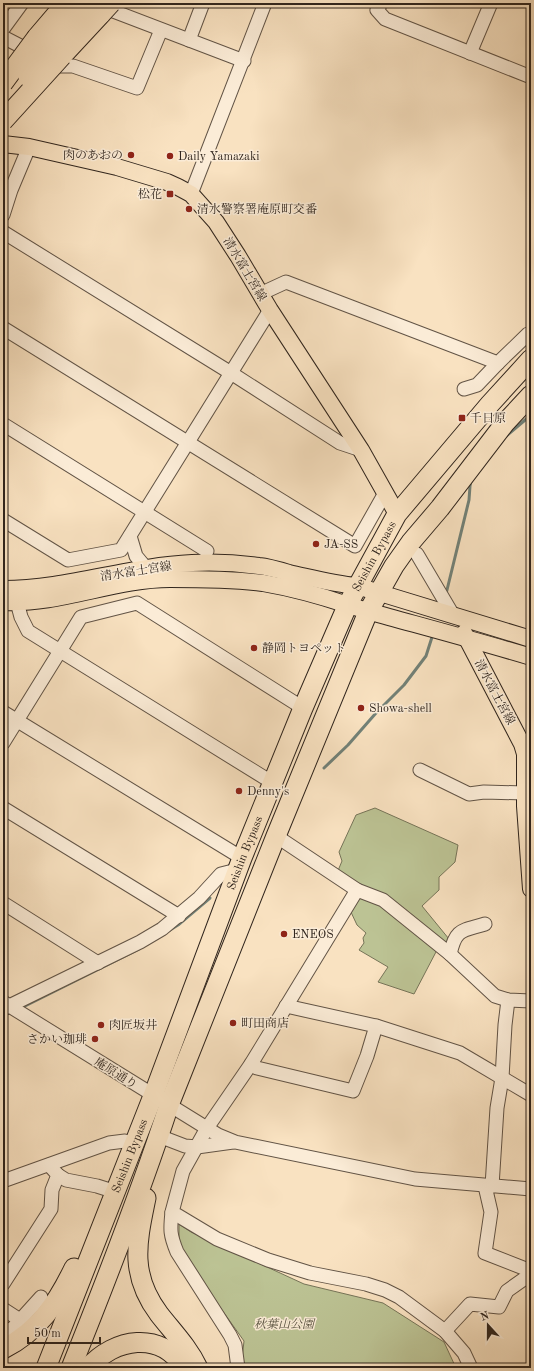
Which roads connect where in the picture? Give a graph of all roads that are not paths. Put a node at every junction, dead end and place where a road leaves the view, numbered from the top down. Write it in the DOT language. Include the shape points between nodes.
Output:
graph roads {
  1 [pos="22,3"];
  2 [pos="60,3"];
  3 [pos="203,3"];
  4 [pos="265,3"];
  5 [pos="381,3"];
  6 [pos="491,3"];
  7 [pos="90,6"];
  8 [pos="3,29"];
  9 [pos="161,30"];
  10 [pos="3,37"];
  11 [pos="189,40"];
  12 [pos="49,47"];
  13 [pos="470,53"];
  14 [pos="244,61"];
  15 [pos="531,77"];
  16 [pos="3,83"];
  17 [pos="3,111"];
  18 [pos="3,121"];
  19 [pos="3,144"];
  20 [pos="29,148"];
  21 [pos="191,194"];
  22 [pos="3,215"];
  23 [pos="3,232"];
  24 [pos="260,294"];
  25 [pos="270,310"];
  26 [pos="3,328"];
  27 [pos="531,333"];
  28 [pos="531,360"];
  29 [pos="498,363"];
  30 [pos="231,373"];
  31 [pos="464,389"];
  32 [pos="531,395"];
  33 [pos="3,424"];
  34 [pos="188,443"];
  35 [pos="360,450"];
  36 [pos="385,493"];
  37 [pos="145,513"];
  38 [pos="397,514"];
  39 [pos="3,520"];
  40 [pos="130,536"];
  41 [pos="207,551"];
  42 [pos="416,554"];
  43 [pos="146,568"];
  44 [pos="357,586"];
  45 [pos="3,589"];
  46 [pos="380,593"];
  47 [pos="10,602"];
  48 [pos="348,604"];
  49 [pos="368,612"];
  50 [pos="453,615"];
  51 [pos="467,638"];
  52 [pos="531,639"];
  53 [pos="60,651"];
  54 [pos="531,657"];
  55 [pos="303,708"];
  56 [pos="3,712"];
  57 [pos="17,721"];
  58 [pos="3,742"];
  59 [pos="527,744"];
  60 [pos="420,770"];
  61 [pos="273,783"];
  62 [pos="525,793"];
  63 [pos="3,808"];
  64 [pos="276,836"];
  65 [pos="239,864"];
  66 [pos="531,889"];
  67 [pos="357,890"];
  68 [pos="3,903"];
  69 [pos="179,916"];
  70 [pos="485,924"];
  71 [pos="450,954"];
  72 [pos="98,962"];
  73 [pos="508,1000"];
  74 [pos="531,1001"];
  75 [pos="286,1006"];
  76 [pos="10,1008"];
  77 [pos="376,1026"];
  78 [pos="251,1064"];
  79 [pos="502,1078"];
  80 [pos="531,1095"];
  81 [pos="161,1100"];
  82 [pos="207,1128"];
  83 [pos="157,1141"];
  84 [pos="235,1142"];
  85 [pos="135,1143"];
  86 [pos="196,1146"];
  87 [pos="53,1170"];
  88 [pos="3,1181"];
  89 [pos="489,1186"];
  90 [pos="531,1189"];
  91 [pos="114,1191"];
  92 [pos="172,1212"];
  93 [pos="531,1273"];
  94 [pos="3,1284"];
  95 [pos="41,1297"];
  96 [pos="3,1309"];
  97 [pos="20,1320"];
  98 [pos="445,1331"];
  99 [pos="3,1333"];
  100 [pos="3,1349"];
  101 [pos="46,1368"];
  102 [pos="71,1368"];
  103 [pos="88,1368"];
  104 [pos="184,1368"];
  105 [pos="198,1368"];
  106 [pos="238,1368"];
  107 [pos="471,1368"];
  1 -- 8 [label="street"];
  2 -- 12 [label="highway"];
  3 -- 11 [label="street"];
  4 -- 14 [label="street"];
  5 -- 13 [label="street" via="377,10 385,19"];
  6 -- 13 [label="street"];
  7 -- 9 [label="street"];
  7 -- 12 [label="highway"];
  9 -- 10 [label="street" via="137,88 72,66 58,66"];
  9 -- 11 [label="street"];
  11 -- 14 [label="street"];
  12 -- 16 [label="highway, bridge"];
  12 -- 17 [label="highway, bridge"];
  12 -- 18 [label="highway, bridge"];
  13 -- 15 [label="street"];
  14 -- 21 [label="street"];
  19 -- 20 [label="main road, 清水富士宮線"];
  20 -- 21 [label="main road, 清水富士宮線" via="117,167 167,182"];
  20 -- 22 [label="street"];
  21 -- 24 [label="main road, 清水富士宮線" via="216,222"];
  23 -- 30 [label="street"];
  24 -- 25 [label="main road, 清水富士宮線"];
  24 -- 29 [label="street" via="286,282"];
  25 -- 30 [label="street"];
  25 -- 35 [label="main road, 清水富士宮線"];
  26 -- 34 [label="street"];
  27 -- 29 [label="street"];
  28 -- 38 [label="highway, Seishin Bypass" via="490,404"];
  29 -- 31 [label="street" via="477,385"];
  30 -- 34 [label="street"];
  30 -- 35 [label="street" via="340,443"];
  32 -- 46 [label="highway, Seishin Bypass" via="411,542 394,566"];
  33 -- 37 [label="street"];
  34 -- 36 [label="street" via="355,546"];
  34 -- 37 [label="street"];
  35 -- 36 [label="main road, 清水富士宮線"];
  36 -- 38 [label="main road, 清水富士宮線"];
  37 -- 40 [label="street"];
  37 -- 41 [label="street"];
  38 -- 44 [label="highway, Seishin Bypass"];
  39 -- 40 [label="street" via="68,560 121,550"];
  40 -- 43 [label="street" via="136,556"];
  42 -- 50 [label="street"];
  43 -- 44 [label="main road, 清水富士宮線" via="193,563 253,565 335,584"];
  43 -- 45 [label="main road, 清水富士宮線" via="64,584"];
  44 -- 46 [label="main road, 清水富士宮線"];
  44 -- 48 [label="highway, Seishin Bypass"];
  46 -- 49 [label="highway, Seishin Bypass"];
  46 -- 50 [label="main road, 清水富士宮線"];
  47 -- 48 [label="main road, 清水富士宮線" via="38,601 134,582 168,579 231,580 264,584"];
  47 -- 53 [label="street" via="28,631"];
  48 -- 49 [label="main road, 清水富士宮線"];
  48 -- 55 [label="highway, Seishin Bypass"];
  49 -- 51 [label="main road, 清水富士宮線"];
  49 -- 64 [label="highway, Seishin Bypass"];
  50 -- 51 [label="main road, 清水富士宮線"];
  50 -- 52 [label="main road"];
  51 -- 54 [label="main road"];
  51 -- 59 [label="main road, 清水富士宮線"];
  53 -- 55 [label="street" via="80,616 137,603"];
  53 -- 57 [label="street"];
  53 -- 61 [label="street"];
  55 -- 61 [label="highway, Seishin Bypass"];
  56 -- 57 [label="street"];
  57 -- 58 [label="street"];
  57 -- 65 [label="street"];
  59 -- 62 [label="main road, 清水富士宮線" via="524,754"];
  60 -- 62 [label="street" via="469,794"];
  61 -- 65 [label="highway, Seishin Bypass"];
  62 -- 66 [label="main road, 清水富士宮線"];
  63 -- 69 [label="street"];
  64 -- 67 [label="street"];
  64 -- 81 [label="highway, Seishin Bypass"];
  65 -- 69 [label="street" via="221,874"];
  65 -- 81 [label="highway, Seishin Bypass"];
  67 -- 71 [label="street" via="383,900"];
  67 -- 75 [label="street"];
  68 -- 72 [label="street"];
  69 -- 72 [label="street" via="140,942"];
  70 -- 71 [label="street" via="462,930 454,940"];
  71 -- 73 [label="street" via="495,996"];
  72 -- 76 [label="street"];
  73 -- 74 [label="street"];
  73 -- 79 [label="street"];
  75 -- 77 [label="street"];
  75 -- 78 [label="street"];
  76 -- 81 [label="street, 庵原通り"];
  77 -- 78 [label="street" via="353,1091 257,1068"];
  77 -- 79 [label="street" via="460,1053"];
  78 -- 82 [label="street"];
  79 -- 80 [label="street"];
  79 -- 89 [label="street"];
  81 -- 82 [label="street, 庵原通り"];
  81 -- 83 [label="highway, Seishin Bypass"];
  81 -- 85 [label="highway, Seishin Bypass"];
  82 -- 84 [label="street, 庵原通り"];
  82 -- 86 [label="street"];
  83 -- 86 [label="street"];
  83 -- 102 [label="highway, Seishin Bypass"];
  83 -- 105 [label="highway" via="139,1231 139,1270 149,1300 190,1352"];
  84 -- 86 [label="street"];
  84 -- 89 [label="street" via="415,1179"];
  85 -- 87 [label="street" via="109,1143"];
  85 -- 91 [label="highway, Seishin Bypass"];
  86 -- 92 [label="street" via="183,1171"];
  87 -- 88 [label="street"];
  87 -- 91 [label="street" via="66,1180"];
  87 -- 94 [label="street" via="51,1209"];
  89 -- 90 [label="street"];
  89 -- 93 [label="street" via="491,1212 485,1253"];
  91 -- 100 [label="highway" via="62,1292 50,1310 31,1331"];
  91 -- 101 [label="highway, Seishin Bypass"];
  92 -- 98 [label="street" via="217,1239 268,1260 310,1273 384,1290 399,1297"];
  92 -- 106 [label="street" via="170,1230 177,1252 230,1335 235,1346"];
  93 -- 98 [label="street" via="508,1291 499,1307 470,1304"];
  95 -- 97 [label="street"];
  96 -- 97 [label="street"];
  97 -- 99 [label="street" via="13,1328"];
  98 -- 107 [label="street" via="464,1353"];
  103 -- 104 [label="highway" via="106,1352 134,1342 160,1347 177,1359"];
}
